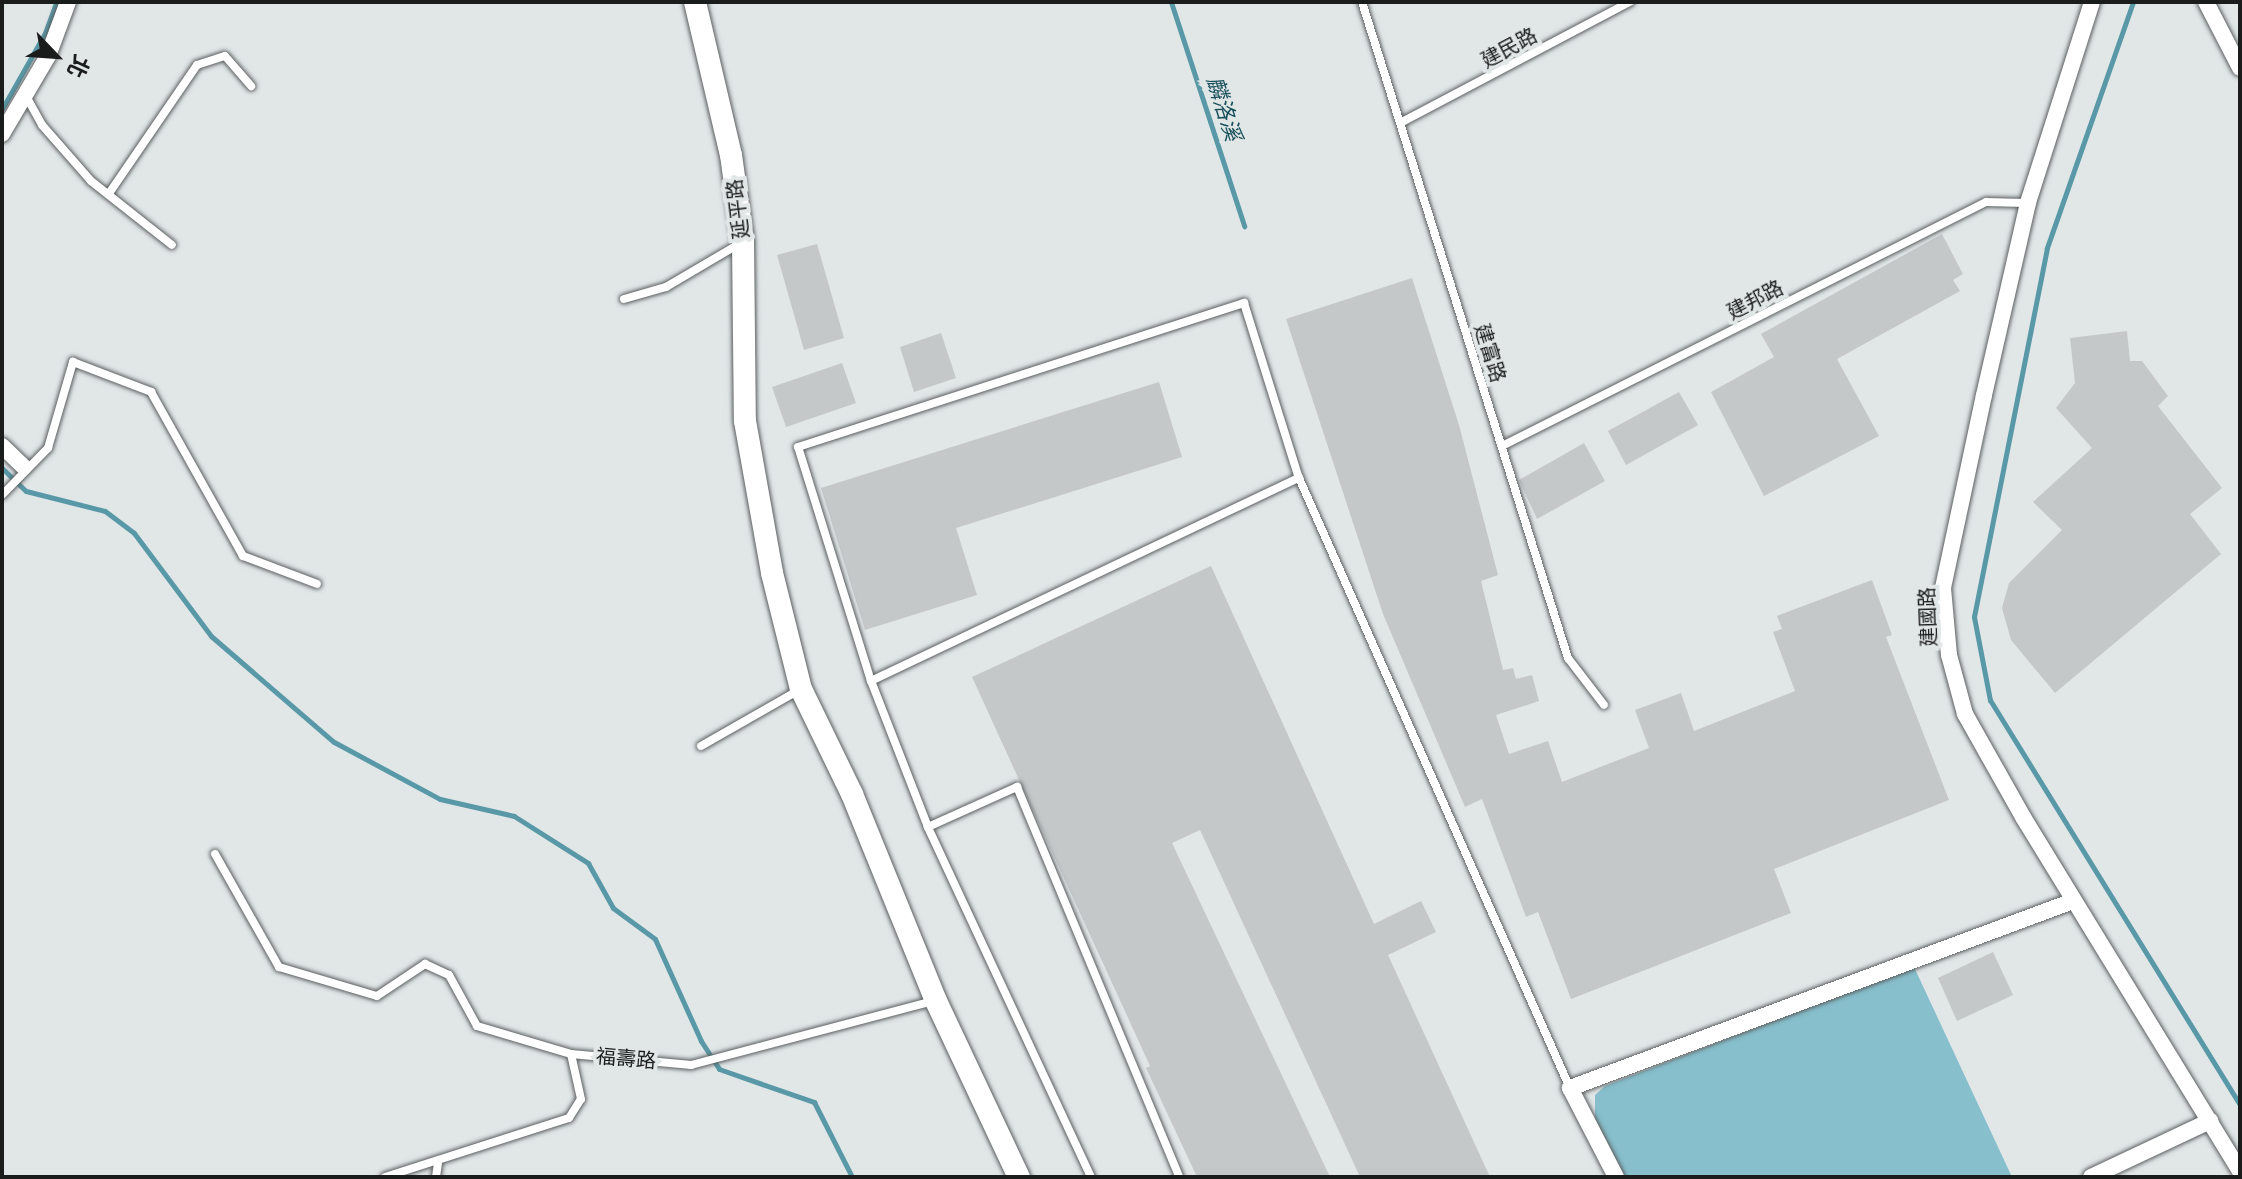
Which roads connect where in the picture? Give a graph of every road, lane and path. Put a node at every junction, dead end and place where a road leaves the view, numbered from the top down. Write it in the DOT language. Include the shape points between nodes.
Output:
graph roads {
  1 [pos="68,2"];
  2 [pos="695,2"];
  3 [pos="1362,2"];
  4 [pos="1630,2"];
  5 [pos="2092,2"];
  6 [pos="2206,2"];
  7 [pos="2240,68"];
  8 [pos="251,86"];
  9 [pos="25,95"];
  10 [pos="1402,122"];
  11 [pos="2,134"];
  12 [pos="110,192"];
  13 [pos="2028,203"];
  14 [pos="743,241"];
  15 [pos="172,245"];
  16 [pos="624,299"];
  17 [pos="2,446"];
  18 [pos="1502,446"];
  19 [pos="24,467"];
  20 [pos="1299,478"];
  21 [pos="2,495"];
  22 [pos="317,584"];
  23 [pos="871,681"];
  24 [pos="801,689"];
  25 [pos="1604,705"];
  26 [pos="701,746"];
  27 [pos="928,827"];
  28 [pos="215,854"];
  29 [pos="2073,901"];
  30 [pos="936,1001"];
  31 [pos="571,1054"];
  32 [pos="1570,1088"];
  33 [pos="2210,1121"];
  34 [pos="438,1163"];
  35 [pos="2240,1171"];
  36 [pos="385,1177"];
  37 [pos="436,1177"];
  38 [pos="1019,1177"];
  39 [pos="1091,1177"];
  40 [pos="1179,1177"];
  41 [pos="1616,1177"];
  42 [pos="2091,1177"];
  1 -- 9 [label="street" via="48,56"];
  2 -- 14 [label="street, 延平路" via="731,155"];
  3 -- 10 [label="lane, 建富路"];
  4 -- 10 [label="lane, 建民路"];
  5 -- 13 [label="street, 建國路"];
  6 -- 7 [label="street"];
  8 -- 12 [label="lane" via="225,56 197,65"];
  9 -- 11 [label="street"];
  9 -- 12 [label="lane" via="51,136 91,181"];
  10 -- 18 [label="lane, 建富路"];
  12 -- 15 [label="lane"];
  13 -- 18 [label="lane, 建邦路" via="1986,202"];
  13 -- 29 [label="street, 建國路" via="1943,588 1949,655 1965,714"];
  14 -- 16 [label="lane" via="666,287"];
  14 -- 24 [label="street, 延平路" via="745,421 772,573"];
  17 -- 19 [label="street"];
  18 -- 25 [label="lane, 建富路" via="1568,658"];
  19 -- 21 [label="lane"];
  19 -- 22 [label="lane" via="48,448 73,362 151,392 243,556"];
  20 -- 23 [label="lane"];
  20 -- 23 [label="lane" via="1244,303 798,447"];
  20 -- 32 [label="lane"];
  23 -- 27 [label="lane"];
  24 -- 26 [label="lane"];
  24 -- 30 [label="street" via="852,794"];
  27 -- 39 [label="lane"];
  27 -- 40 [label="lane" via="1017,787"];
  28 -- 31 [label="lane" via="279,967 377,996 425,964 449,975 477,1026"];
  29 -- 32 [label="street"];
  29 -- 33 [label="street, 建國路"];
  30 -- 31 [label="lane, 福壽路" via="691,1065"];
  30 -- 38 [label="street"];
  31 -- 34 [label="lane, 福壽路" via="581,1099 569,1118"];
  32 -- 41 [label="street"];
  33 -- 35 [label="street, 建國路"];
  33 -- 42 [label="street"];
  34 -- 36 [label="lane, 福壽路"];
  34 -- 37 [label="lane"];
}
